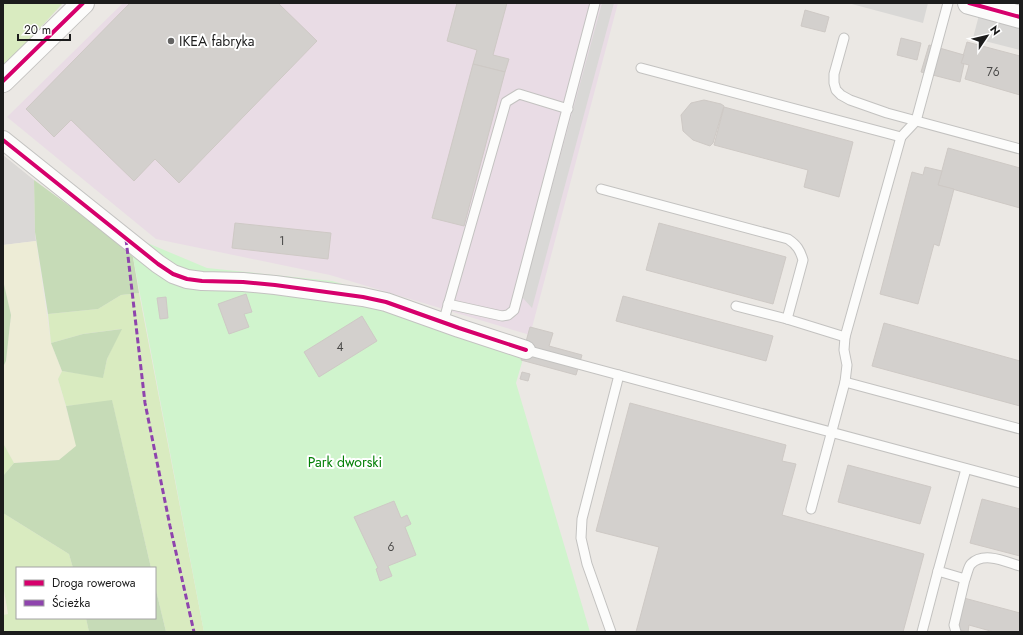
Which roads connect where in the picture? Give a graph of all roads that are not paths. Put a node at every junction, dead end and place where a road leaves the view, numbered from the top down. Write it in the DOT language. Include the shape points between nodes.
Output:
graph roads {
  1 [pos="83,3"];
  2 [pos="595,3"];
  3 [pos="948,3"];
  4 [pos="969,3"];
  5 [pos="1020,17"];
  6 [pos="844,38"];
  7 [pos="641,68"];
  8 [pos="3,82"];
  9 [pos="568,109"];
  10 [pos="916,121"];
  11 [pos="901,137"];
  12 [pos="3,140"];
  13 [pos="1020,149"];
  14 [pos="601,189"];
  15 [pos="448,304"];
  16 [pos="736,306"];
  17 [pos="787,319"];
  18 [pos="442,323"];
  19 [pos="845,337"];
  20 [pos="526,350"];
  21 [pos="619,375"];
  22 [pos="845,382"];
  23 [pos="1020,429"];
  24 [pos="832,432"];
  25 [pos="966,469"];
  26 [pos="1020,484"];
  27 [pos="811,509"];
  28 [pos="1020,566"];
  29 [pos="938,572"];
  30 [pos="965,579"];
  31 [pos="611,632"];
  32 [pos="922,632"];
  33 [pos="956,632"];
  1 -- 8 [label="street"];
  2 -- 9 [label="lane"];
  3 -- 10 [label="lane"];
  4 -- 5 [label="street"];
  6 -- 10 [label="lane" via="834,74 836,90 850,100"];
  7 -- 11 [label="lane"];
  9 -- 15 [label="lane" via="519,94 506,102"];
  9 -- 15 [label="lane" via="514,310 502,316"];
  10 -- 11 [label="lane"];
  10 -- 13 [label="lane"];
  11 -- 19 [label="lane"];
  12 -- 18 [label="street" via="158,264 180,277 202,282 243,282 363,297 386,302"];
  14 -- 17 [label="lane" via="788,239 796,244 803,260"];
  15 -- 18 [label="lane"];
  16 -- 17 [label="lane"];
  17 -- 19 [label="lane"];
  18 -- 20 [label="street"];
  19 -- 22 [label="lane"];
  20 -- 21 [label="lane"];
  21 -- 24 [label="lane"];
  21 -- 31 [label="lane" via="582,519 581,538 587,564"];
  22 -- 23 [label="lane"];
  22 -- 24 [label="lane"];
  24 -- 25 [label="lane"];
  24 -- 27 [label="lane"];
  25 -- 26 [label="lane"];
  25 -- 29 [label="lane"];
  28 -- 30 [label="lane" via="994,558 982,558 970,564"];
  29 -- 30 [label="lane"];
  29 -- 32 [label="lane"];
  30 -- 33 [label="lane" via="954,625"];
}
